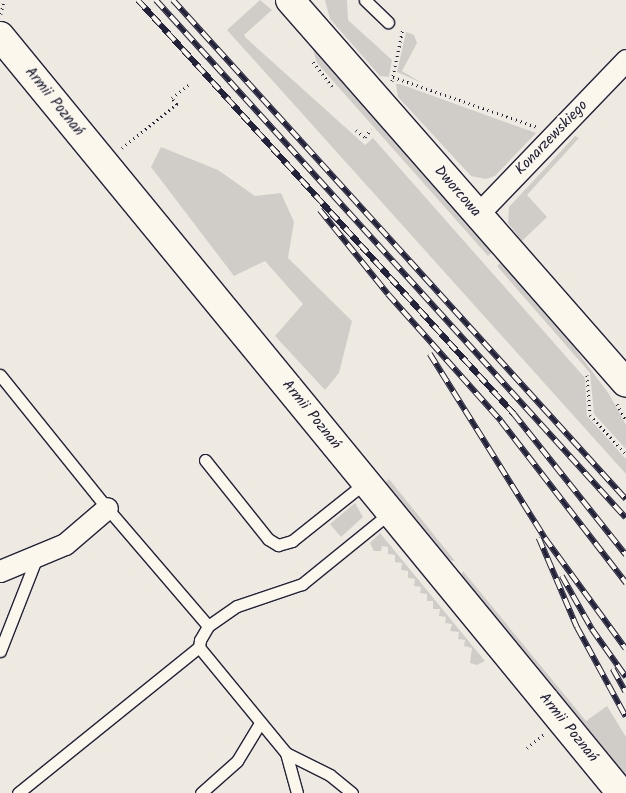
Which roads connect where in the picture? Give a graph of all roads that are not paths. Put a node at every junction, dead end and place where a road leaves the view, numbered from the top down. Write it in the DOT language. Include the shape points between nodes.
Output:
graph roads {
  1 [pos="291,0"];
  2 [pos="365,0"];
  3 [pos="388,22"];
  4 [pos="0,36"];
  5 [pos="626,60"];
  6 [pos="477,215"];
  7 [pos="0,375"];
  8 [pos="626,383"];
  9 [pos="205,460"];
  10 [pos="366,482"];
  11 [pos="107,508"];
  12 [pos="390,512"];
  13 [pos="36,559"];
  14 [pos="0,571"];
  15 [pos="208,626"];
  16 [pos="199,647"];
  17 [pos="0,650"];
  18 [pos="260,722"];
  19 [pos="286,753"];
  20 [pos="18,793"];
  21 [pos="201,793"];
  22 [pos="297,793"];
  23 [pos="352,793"];
  24 [pos="621,793"];
  1 -- 6 [label="main road, Dworcowa"];
  2 -- 3 [label="lane"];
  4 -- 10 [label="main road, Armii Poznań"];
  5 -- 6 [label="street, Konarzewskiego"];
  6 -- 8 [label="main road, Dworcowa"];
  7 -- 11 [label="lane"];
  9 -- 10 [label="lane" via="268,539 278,545 292,541"];
  10 -- 12 [label="main road, Armii Poznań"];
  11 -- 13 [label="street" via="65,544"];
  11 -- 15 [label="lane"];
  12 -- 15 [label="lane" via="302,584 236,606"];
  12 -- 24 [label="main road, Armii Poznań"];
  13 -- 14 [label="street"];
  13 -- 17 [label="lane"];
  15 -- 16 [label="lane" via="202,632"];
  16 -- 18 [label="lane"];
  16 -- 20 [label="lane"];
  18 -- 19 [label="lane"];
  18 -- 21 [label="lane" via="242,755"];
  19 -- 22 [label="lane"];
  19 -- 23 [label="lane" via="330,776"];
}
